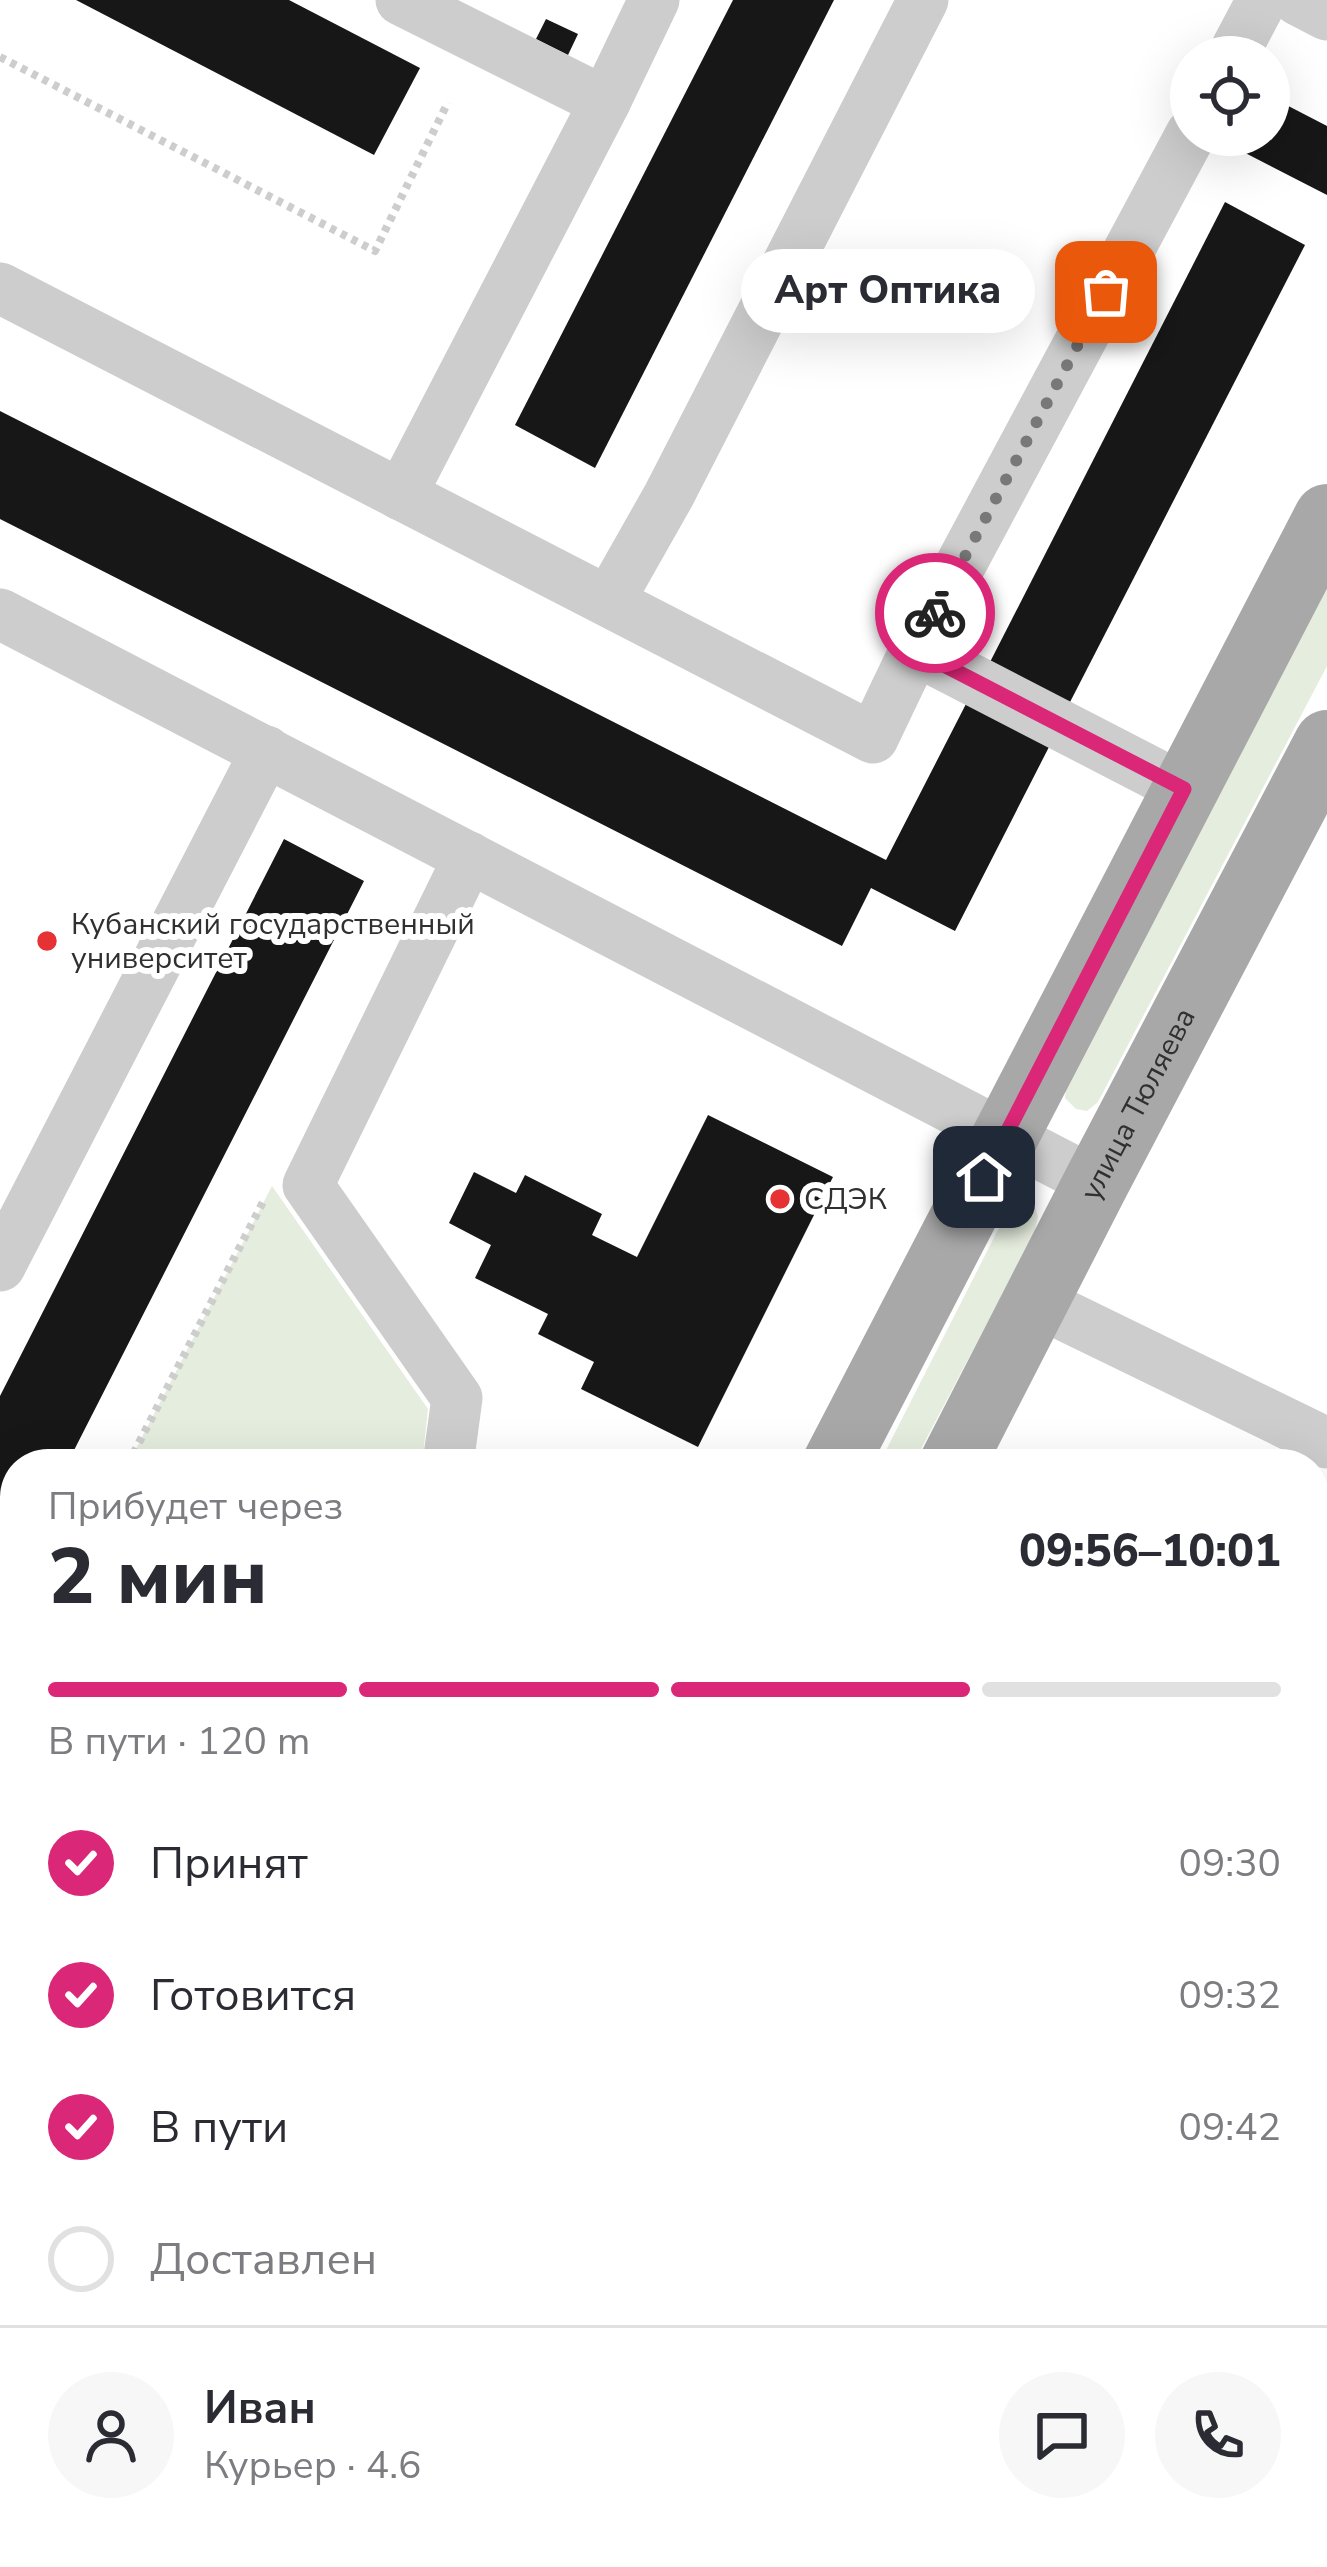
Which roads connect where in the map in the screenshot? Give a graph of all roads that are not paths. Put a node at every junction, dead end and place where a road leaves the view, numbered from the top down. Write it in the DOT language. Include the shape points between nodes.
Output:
graph roads {
  1 [pos="401,0"];
  2 [pos="654,0"];
  3 [pos="923,0"];
  4 [pos="1262,0"];
  5 [pos="1298,0"];
  6 [pos="1327,15"];
  7 [pos="1243,36"];
  8 [pos="605,102"];
  9 [pos="1179,156"];
  10 [pos="0,288"];
  11 [pos="401,495"];
  12 [pos="1327,517"];
  13 [pos="609,601"];
  14 [pos="0,614"];
  15 [pos="915,650"];
  16 [pos="1327,743"];
  17 [pos="266,751"];
  18 [pos="1184,789"];
  19 [pos="469,857"];
  20 [pos="1006,1136"];
  21 [pos="1096,1183"];
  22 [pos="0,1266"];
  23 [pos="1035,1301"];
  24 [pos="1327,1443"];
  25 [pos="450,1449"];
  26 [pos="844,1449"];
  27 [pos="960,1449"];
  1 -- 8 [label="lane"];
  2 -- 8 [label="lane"];
  3 -- 13 [label="lane"];
  4 -- 7 [label="lane"];
  5 -- 6 [label="lane"];
  8 -- 11 [label="lane"];
  9 -- 15 [label="lane"];
  10 -- 11 [label="lane"];
  11 -- 13 [label="lane"];
  12 -- 18 [label="main road"];
  13 -- 15 [label="lane" via="873,738"];
  14 -- 17 [label="lane"];
  15 -- 18 [label="lane"];
  16 -- 21 [label="main road, улица Тюляева"];
  17 -- 19 [label="lane"];
  17 -- 22 [label="lane"];
  18 -- 20 [label="main road"];
  19 -- 20 [label="lane"];
  19 -- 25 [label="lane" via="308,1185 457,1398"];
  20 -- 21 [label="lane"];
  20 -- 26 [label="main road"];
  21 -- 23 [label="main road, улица Тюляева"];
  23 -- 24 [label="lane"];
  23 -- 27 [label="main road, улица Тюляева"];
}
